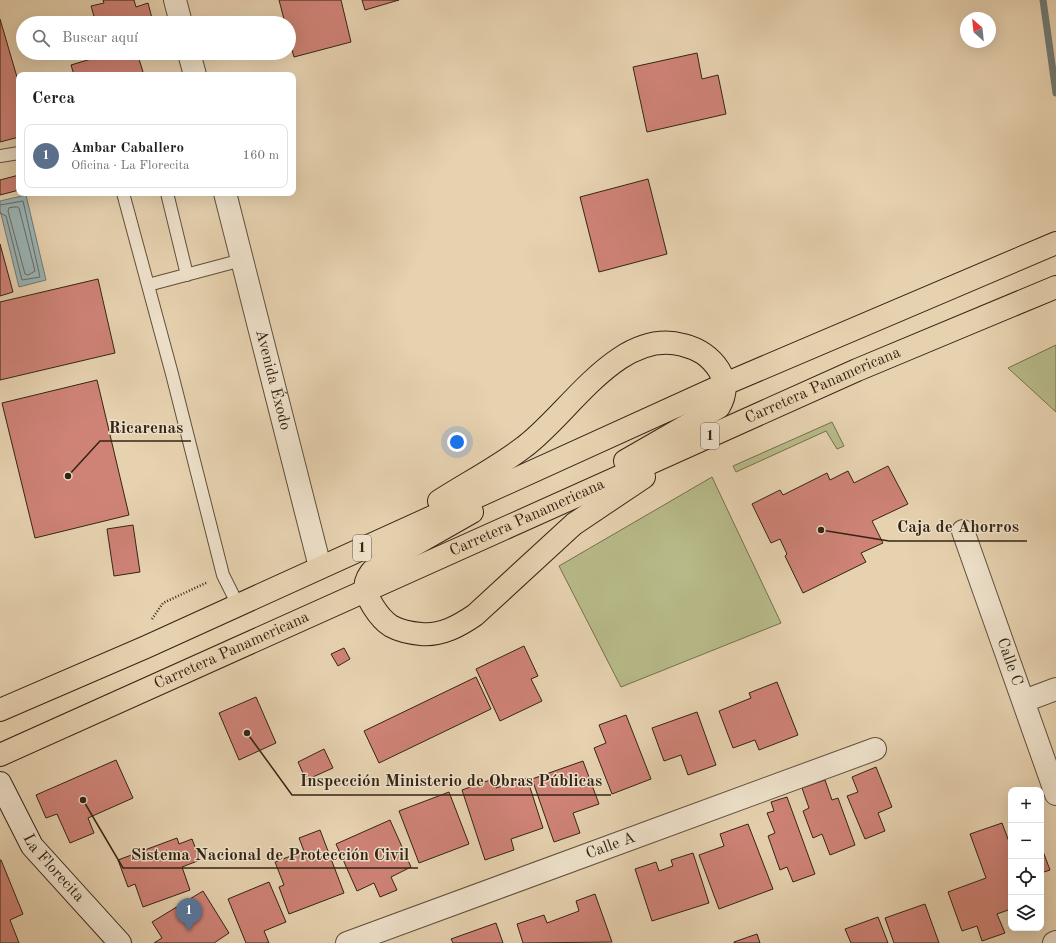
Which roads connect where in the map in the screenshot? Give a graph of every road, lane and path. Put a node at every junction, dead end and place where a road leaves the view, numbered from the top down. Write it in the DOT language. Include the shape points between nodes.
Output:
graph roads {
  1 [pos="175,0"];
  2 [pos="179,16"];
  3 [pos="191,60"];
  4 [pos="193,72"];
  5 [pos="16,153"];
  6 [pos="0,156"];
  7 [pos="124,196"];
  8 [pos="168,196"];
  9 [pos="225,196"];
  10 [pos="1056,244"];
  11 [pos="242,260"];
  12 [pos="187,275"];
  13 [pos="148,285"];
  14 [pos="1056,287"];
  15 [pos="724,384"];
  16 [pos="695,443"];
  17 [pos="588,446"];
  18 [pos="517,523"];
  19 [pos="963,531"];
  20 [pos="368,545"];
  21 [pos="320,567"];
  22 [pos="367,591"];
  23 [pos="238,605"];
  24 [pos="1056,689"];
  25 [pos="1024,701"];
  26 [pos="0,710"];
  27 [pos="875,749"];
  28 [pos="0,755"];
  29 [pos="0,783"];
  30 [pos="1056,794"];
  31 [pos="120,943"];
  32 [pos="347,943"];
  1 -- 2 [label="street"];
  3 -- 4 [label="street"];
  5 -- 6 [label="lane"];
  7 -- 13 [label="lane"];
  8 -- 12 [label="lane"];
  9 -- 11 [label="street, Avenida Éxodo"];
  10 -- 15 [label="highway, 1"];
  11 -- 12 [label="lane"];
  11 -- 21 [label="street, Avenida Éxodo"];
  12 -- 13 [label="lane"];
  13 -- 23 [label="lane" via="223,575"];
  14 -- 16 [label="highway, Carretera Panamericana / 1" via="857,370"];
  15 -- 17 [label="highway, 1"];
  15 -- 18 [label="highway" via="724,396 719,407"];
  15 -- 20 [label="highway" via="720,372 710,358 690,347 664,342 632,350 610,365 525,447"];
  16 -- 18 [label="highway, Carretera Panamericana / 1"];
  16 -- 22 [label="highway" via="574,524 475,615 457,627 422,634 402,631 383,620"];
  17 -- 20 [label="highway, 1"];
  17 -- 22 [label="highway" via="376,566 367,580"];
  18 -- 22 [label="highway, Carretera Panamericana / 1"];
  19 -- 25 [label="street, Calle C"];
  20 -- 21 [label="highway, 1"];
  21 -- 23 [label="highway, 1"];
  22 -- 28 [label="highway, Carretera Panamericana / 1"];
  23 -- 26 [label="highway, 1"];
  24 -- 25 [label="street"];
  25 -- 30 [label="street, Calle C"];
  27 -- 32 [label="street, Calle A"];
  29 -- 31 [label="street, La Florecita" via="32,846"];
}
